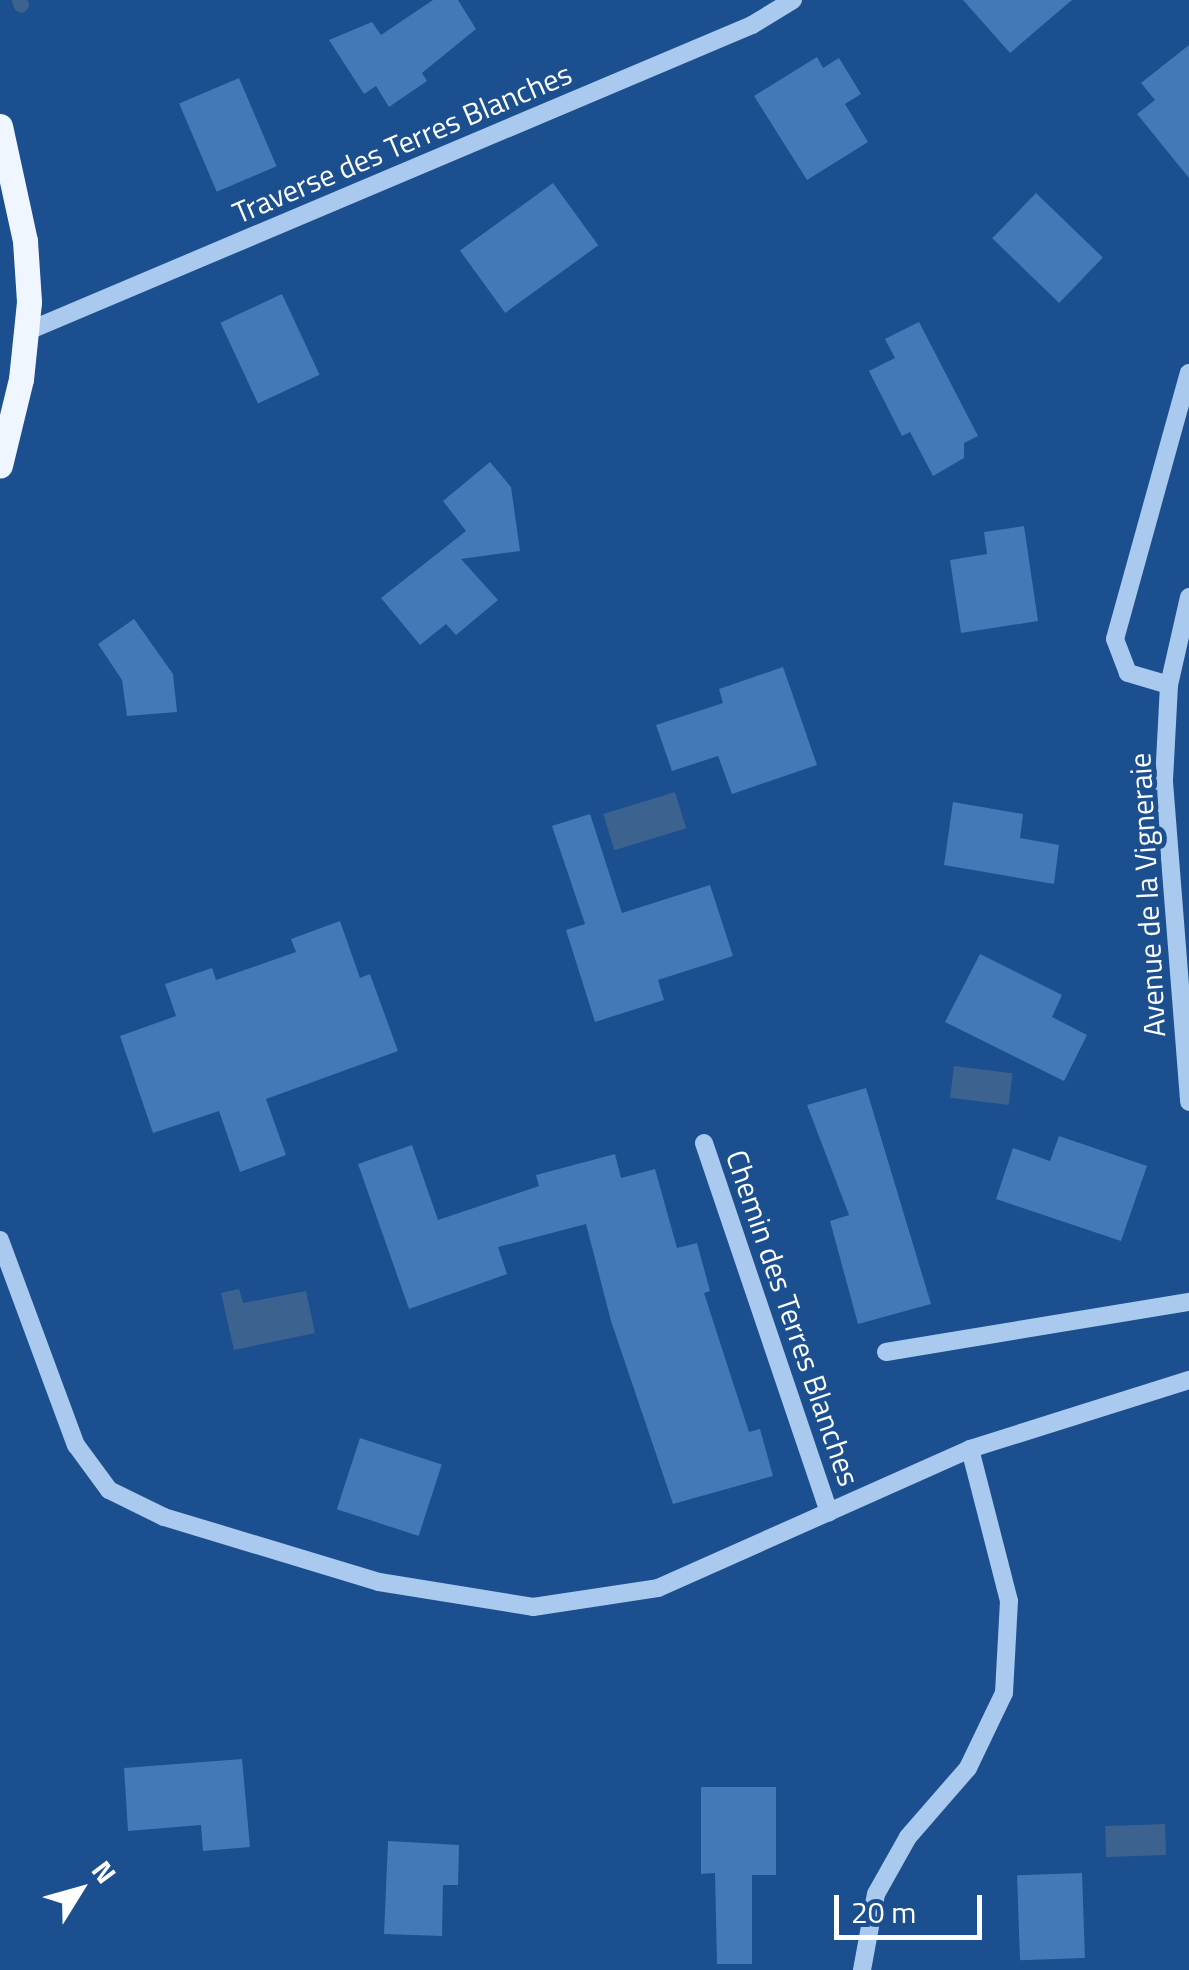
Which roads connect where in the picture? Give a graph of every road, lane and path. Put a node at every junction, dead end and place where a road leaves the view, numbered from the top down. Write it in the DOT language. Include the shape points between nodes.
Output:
graph roads {
  1 [pos="794,0"];
  2 [pos="0,126"];
  3 [pos="28,330"];
  4 [pos="1189,373"];
  5 [pos="0,465"];
  6 [pos="1189,597"];
  7 [pos="1168,685"];
  8 [pos="1189,1102"];
  9 [pos="704,1142"];
  10 [pos="0,1240"];
  11 [pos="1189,1302"];
  12 [pos="886,1352"];
  13 [pos="1189,1380"];
  14 [pos="970,1449"];
  15 [pos="829,1512"];
  16 [pos="862,1970"];
  1 -- 3 [label="street, Traverse des Terres Blanches" via="752,25"];
  2 -- 3 [label="main road" via="25,242"];
  3 -- 5 [label="main road"];
  4 -- 7 [label="street" via="1115,639 1128,673"];
  6 -- 7 [label="street, Avenue de la Vigneraie"];
  7 -- 8 [label="street, Avenue de la Vigneraie" via="1164,782"];
  9 -- 15 [label="street, Chemin des Terres Blanches"];
  10 -- 15 [label="street, Chemin des Terres Blanches" via="76,1444 108,1490 164,1517 379,1582 533,1607 658,1588"];
  11 -- 12 [label="street"];
  13 -- 14 [label="street, Chemin des Terres Blanches"];
  14 -- 15 [label="street, Chemin des Terres Blanches"];
  14 -- 16 [label="street" via="1010,1600 1004,1693 968,1768 908,1837 876,1894"];
}
